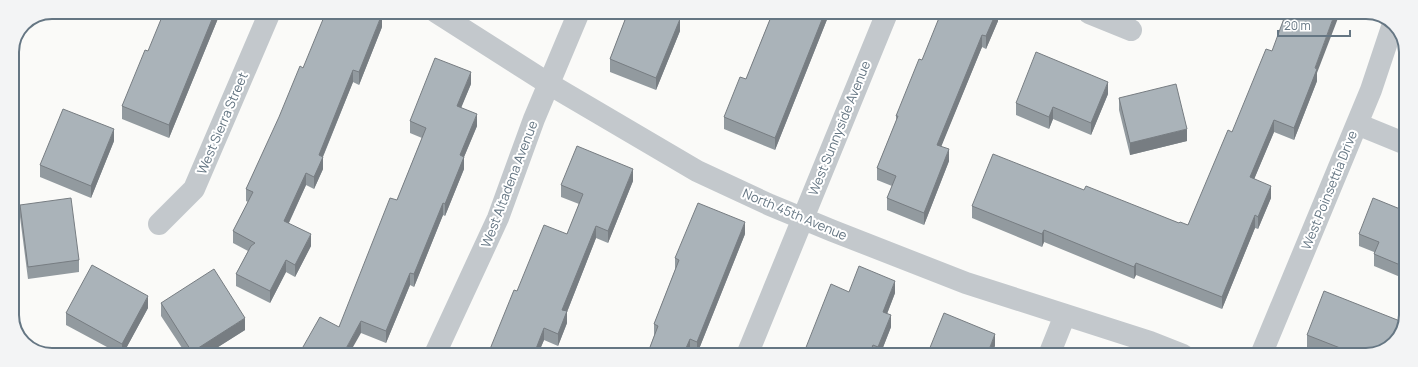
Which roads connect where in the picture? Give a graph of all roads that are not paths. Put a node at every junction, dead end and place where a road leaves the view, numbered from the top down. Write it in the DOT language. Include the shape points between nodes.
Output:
graph roads {
  1 [pos="267,19"];
  2 [pos="447,19"];
  3 [pos="576,19"];
  4 [pos="883,19"];
  5 [pos="1104,19"];
  6 [pos="1131,30"];
  7 [pos="1392,31"];
  8 [pos="549,84"];
  9 [pos="1357,124"];
  10 [pos="1399,141"];
  11 [pos="802,218"];
  12 [pos="159,224"];
  13 [pos="1065,315"];
  14 [pos="438,348"];
  15 [pos="750,348"];
  16 [pos="1052,348"];
  17 [pos="1165,348"];
  18 [pos="1264,348"];
  1 -- 12 [label="street, West Sierra Street" via="194,189"];
  2 -- 8 [label="street, North 45th Avenue"];
  3 -- 8 [label="street, West Altadena Avenue"];
  4 -- 11 [label="street, West Sunnyside Avenue"];
  5 -- 6 [label="street"];
  7 -- 9 [label="street, West Poinsettia Drive" via="1372,90"];
  8 -- 11 [label="street, North 45th Avenue" via="697,171"];
  8 -- 14 [label="street, West Altadena Avenue" via="498,218"];
  9 -- 10 [label="street"];
  9 -- 18 [label="street, West Poinsettia Drive"];
  11 -- 13 [label="street, North 45th Avenue" via="966,283"];
  11 -- 15 [label="street, West Sunnyside Avenue"];
  13 -- 16 [label="street"];
  13 -- 17 [label="street, North 45th Avenue"];
}
